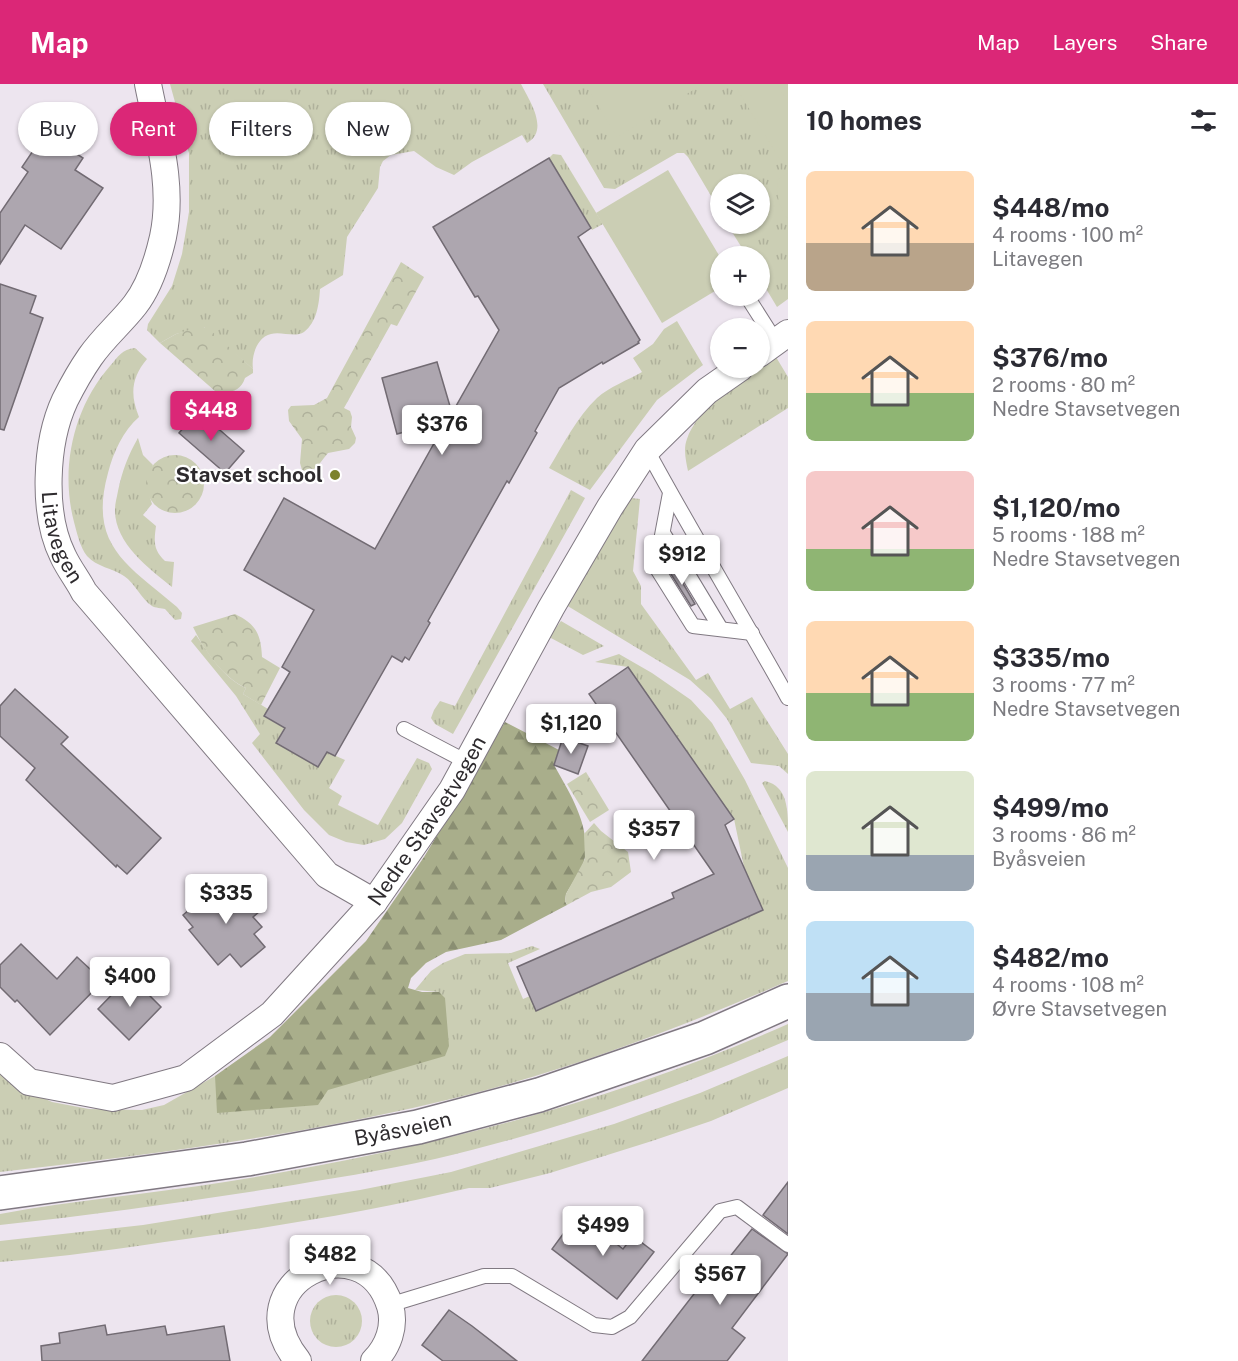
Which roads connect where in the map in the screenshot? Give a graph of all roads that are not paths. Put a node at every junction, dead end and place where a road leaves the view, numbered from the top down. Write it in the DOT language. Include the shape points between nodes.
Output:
graph roads {
  1 [pos="148,84"];
  2 [pos="753,306"];
  3 [pos="774,343"];
  4 [pos="726,378"];
  5 [pos="647,450"];
  6 [pos="670,493"];
  7 [pos="663,533"];
  8 [pos="721,629"];
  9 [pos="752,633"];
  10 [pos="788,698"];
  11 [pos="404,729"];
  12 [pos="467,762"];
  13 [pos="374,902"];
  14 [pos="788,1001"];
  15 [pos="0,1056"];
  16 [pos="0,1193"];
  17 [pos="788,1245"];
  18 [pos="389,1305"];
  19 [pos="297,1361"];
  20 [pos="374,1361"];
  1 -- 13 [label="street, Litavegen" via="166,174 163,238 136,303 91,356 65,401 49,472 51,516 63,555 84,592 327,875"];
  2 -- 3 [label="lane"];
  4 -- 5 [label="street, Nedre Stavsetvegen" via="707,391"];
  5 -- 6 [label="lane"];
  5 -- 12 [label="street, Nedre Stavsetvegen" via="551,608"];
  6 -- 7 [label="lane"];
  6 -- 9 [label="lane"];
  7 -- 8 [label="lane"];
  7 -- 8 [label="lane" via="656,567 693,626"];
  8 -- 9 [label="lane"];
  9 -- 10 [label="lane"];
  11 -- 12 [label="lane"];
  12 -- 13 [label="street, Nedre Stavsetvegen"];
  13 -- 15 [label="street, Nedre Stavsetvegen" via="272,1014 186,1078 113,1098 29,1082"];
  14 -- 16 [label="main road, Byåsveien" via="705,1038 561,1087 418,1127 247,1159"];
  17 -- 18 [label="lane" via="737,1207 720,1211 630,1317 612,1327 594,1325 512,1276 484,1276"];
  18 -- 19 [label="street" via="376,1281 362,1270 326,1265 309,1271 295,1282 280,1314 281,1332"];
  18 -- 20 [label="street" via="392,1329"];
}
